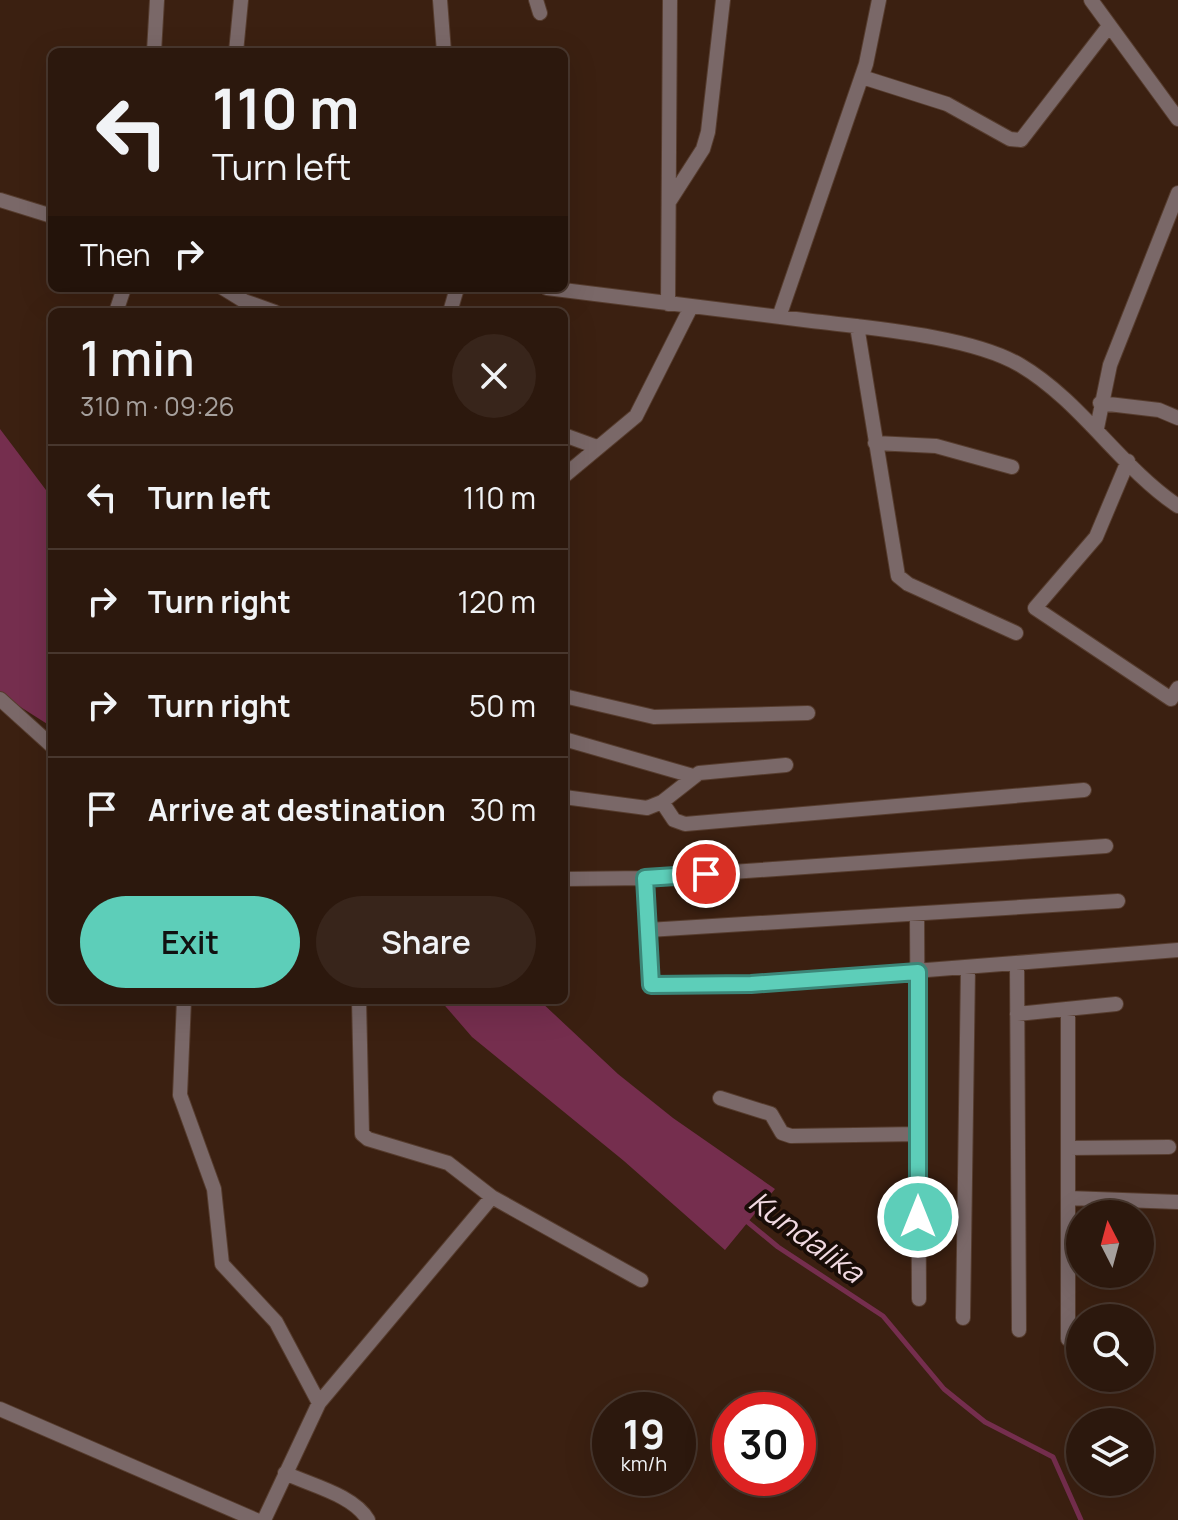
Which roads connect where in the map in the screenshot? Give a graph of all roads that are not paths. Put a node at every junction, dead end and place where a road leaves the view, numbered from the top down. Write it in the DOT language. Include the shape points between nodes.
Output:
graph roads {
  1 [pos="157,0"];
  2 [pos="241,0"];
  3 [pos="440,0"];
  4 [pos="670,0"];
  5 [pos="723,0"];
  6 [pos="879,0"];
  7 [pos="1091,0"];
  8 [pos="1109,26"];
  9 [pos="154,48"];
  10 [pos="236,48"];
  11 [pos="444,48"];
  12 [pos="862,77"];
  13 [pos="1178,119"];
  14 [pos="1178,193"];
  15 [pos="0,200"];
  16 [pos="669,202"];
  17 [pos="48,215"];
  18 [pos="568,291"];
  19 [pos="229,292"];
  20 [pos="668,304"];
  21 [pos="691,307"];
  22 [pos="264,308"];
  23 [pos="772,316"];
  24 [pos="857,326"];
  25 [pos="1100,403"];
  26 [pos="1178,418"];
  27 [pos="1097,428"];
  28 [pos="568,436"];
  29 [pos="875,443"];
  30 [pos="597,447"];
  31 [pos="1128,461"];
  32 [pos="1012,467"];
  33 [pos="568,472"];
  34 [pos="1178,506"];
  35 [pos="1016,633"];
  36 [pos="1178,688"];
  37 [pos="568,697"];
  38 [pos="0,699"];
  39 [pos="808,713"];
  40 [pos="568,740"];
  41 [pos="48,742"];
  42 [pos="786,765"];
  43 [pos="693,776"];
  44 [pos="1084,790"];
  45 [pos="568,798"];
  46 [pos="662,802"];
  47 [pos="1106,846"];
  48 [pos="645,878"];
  49 [pos="568,879"];
  50 [pos="1118,901"];
  51 [pos="917,914"];
  52 [pos="648,930"];
  53 [pos="1178,950"];
  54 [pos="1017,964"];
  55 [pos="968,968"];
  56 [pos="918,972"];
  57 [pos="184,1004"];
  58 [pos="359,1004"];
  59 [pos="1116,1004"];
  60 [pos="1068,1009"];
  61 [pos="1017,1014"];
  62 [pos="720,1098"];
  63 [pos="918,1134"];
  64 [pos="1169,1147"];
  65 [pos="1068,1148"];
  66 [pos="492,1197"];
  67 [pos="1068,1198"];
  68 [pos="1178,1202"];
  69 [pos="641,1280"];
  70 [pos="919,1299"];
  71 [pos="1068,1304"];
  72 [pos="963,1318"];
  73 [pos="1019,1330"];
  74 [pos="319,1403"];
  75 [pos="0,1409"];
  76 [pos="285,1473"];
  77 [pos="256,1520"];
  78 [pos="264,1520"];
  79 [pos="368,1520"];
  1 -- 9 [label="street"];
  2 -- 10 [label="street"];
  3 -- 11 [label="street"];
  4 -- 16 [label="street"];
  5 -- 16 [label="street" via="708,132"];
  6 -- 12 [label="street"];
  7 -- 8 [label="street"];
  8 -- 12 [label="street" via="1021,140 947,104"];
  8 -- 13 [label="street"];
  12 -- 23 [label="street"];
  14 -- 25 [label="street"];
  15 -- 17 [label="street"];
  16 -- 20 [label="street"];
  18 -- 20 [label="street"];
  19 -- 22 [label="street"];
  20 -- 21 [label="street"];
  21 -- 23 [label="street"];
  21 -- 30 [label="street" via="636,416"];
  23 -- 24 [label="street"];
  24 -- 27 [label="street" via="1003,355"];
  24 -- 29 [label="street"];
  25 -- 26 [label="street" via="1159,410"];
  25 -- 27 [label="street"];
  27 -- 31 [label="street"];
  28 -- 30 [label="street"];
  29 -- 32 [label="street" via="936,446"];
  29 -- 35 [label="street" via="898,576"];
  30 -- 33 [label="street"];
  31 -- 34 [label="street" via="1153,489"];
  31 -- 36 [label="street" via="1096,537 1035,608 1171,699"];
  37 -- 39 [label="street" via="654,717"];
  38 -- 41 [label="street"];
  40 -- 43 [label="street"];
  42 -- 43 [label="street"];
  43 -- 46 [label="street"];
  44 -- 46 [label="street" via="685,824 674,820"];
  45 -- 46 [label="street" via="640,808"];
  47 -- 48 [label="street"];
  48 -- 49 [label="street"];
  48 -- 52 [label="street"];
  50 -- 51 [label="street"];
  51 -- 52 [label="street"];
  51 -- 56 [label="street"];
  52 -- 56 [label="street" via="651,985"];
  53 -- 54 [label="street"];
  54 -- 55 [label="street"];
  54 -- 61 [label="street"];
  55 -- 56 [label="street"];
  55 -- 72 [label="street"];
  56 -- 63 [label="street"];
  57 -- 74 [label="street" via="180,1095 214,1189 222,1264 276,1322"];
  58 -- 66 [label="street" via="362,1134 448,1163"];
  59 -- 60 [label="street"];
  60 -- 61 [label="street"];
  60 -- 65 [label="street"];
  61 -- 73 [label="street"];
  62 -- 63 [label="street" via="771,1114 782,1133 791,1136"];
  63 -- 70 [label="street"];
  64 -- 65 [label="street"];
  65 -- 67 [label="street"];
  66 -- 69 [label="street"];
  66 -- 74 [label="street"];
  67 -- 68 [label="street"];
  67 -- 71 [label="street"];
  74 -- 76 [label="street"];
  75 -- 77 [label="street"];
  76 -- 78 [label="street"];
  76 -- 79 [label="street" via="357,1507"];
}
